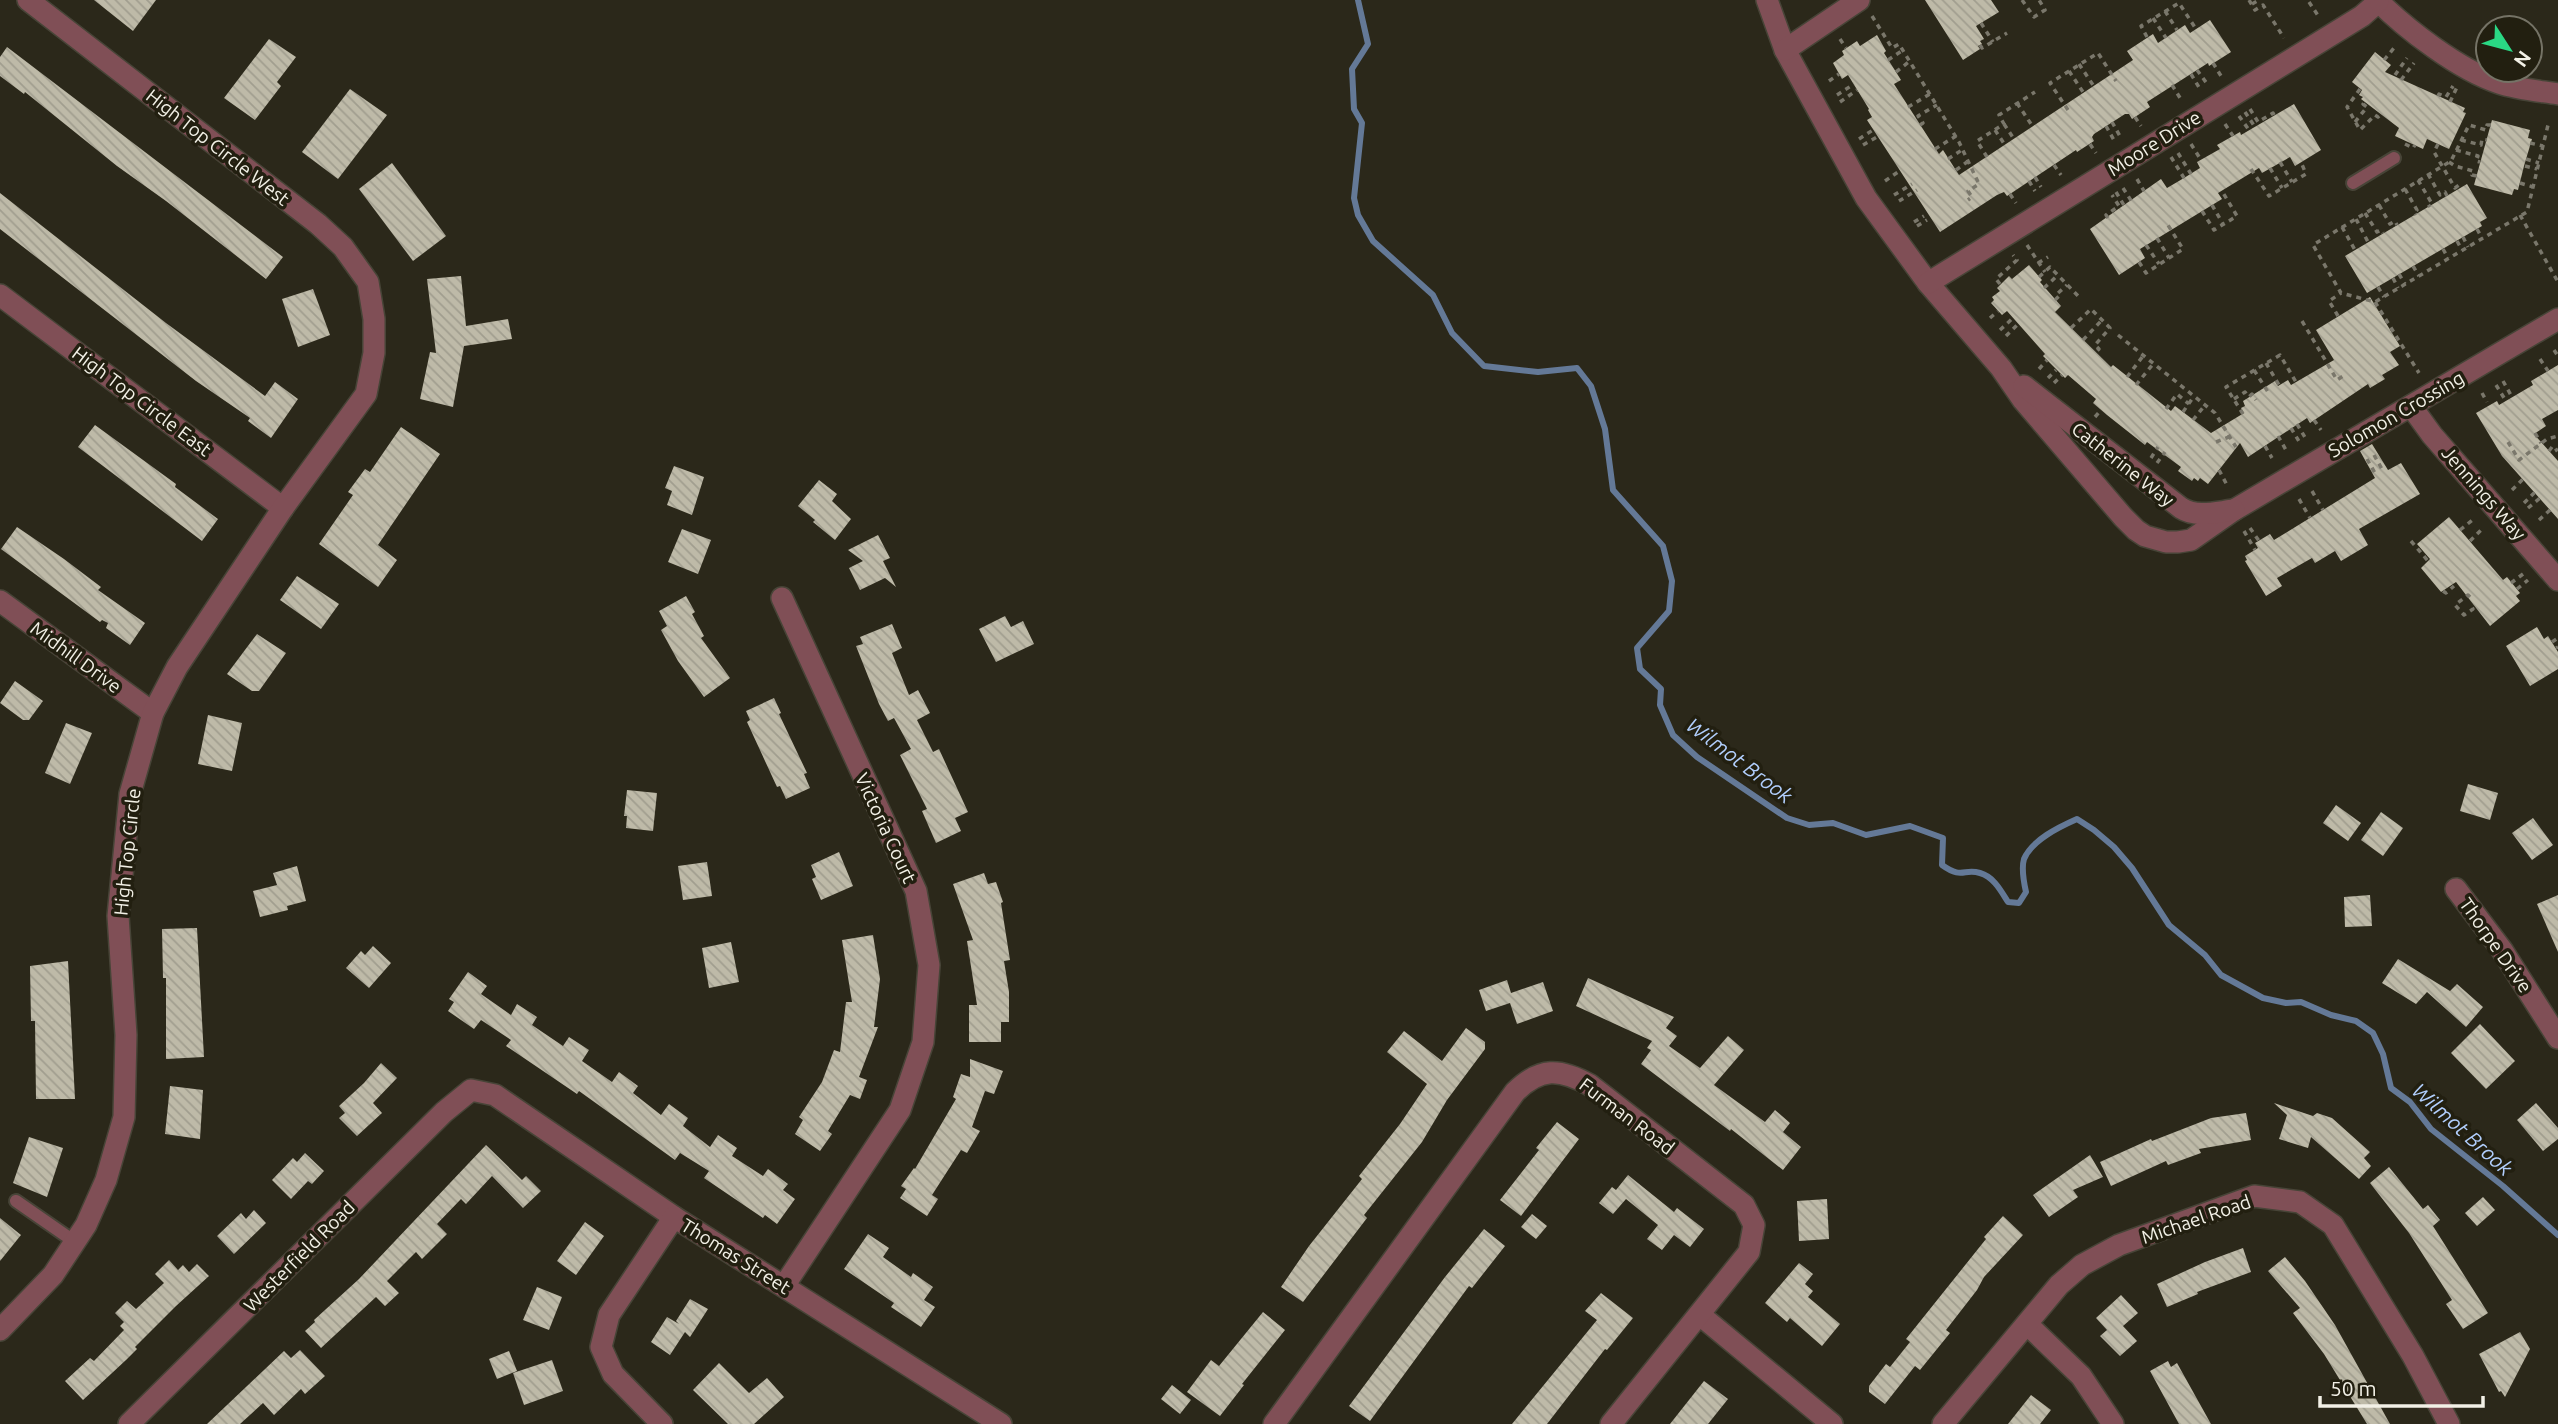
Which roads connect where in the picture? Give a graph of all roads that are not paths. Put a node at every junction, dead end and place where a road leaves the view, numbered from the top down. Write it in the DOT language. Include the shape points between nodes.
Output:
graph roads {
  1 [pos="28,0"];
  2 [pos="1767,0"];
  3 [pos="2378,1"];
  4 [pos="1866,8"];
  5 [pos="1785,50"];
  6 [pos="2558,94"];
  7 [pos="2394,158"];
  8 [pos="2353,183"];
  9 [pos="1928,283"];
  10 [pos="0,295"];
  11 [pos="373,319"];
  12 [pos="2558,319"];
  13 [pos="2001,368"];
  14 [pos="2411,405"];
  15 [pos="284,508"];
  16 [pos="2234,510"];
  17 [pos="2558,580"];
  18 [pos="782,598"];
  19 [pos="0,601"];
  20 [pos="153,713"];
  21 [pos="2456,889"];
  22 [pos="2558,1038"];
  23 [pos="471,1090"];
  24 [pos="16,1201"];
  25 [pos="674,1217"];
  26 [pos="75,1242"];
  27 [pos="784,1286"];
  28 [pos="1700,1315"];
  29 [pos="2027,1324"];
  30 [pos="0,1330"];
  31 [pos="995,1422"];
  32 [pos="129,1424"];
  33 [pos="662,1424"];
  34 [pos="1274,1424"];
  35 [pos="1612,1424"];
  36 [pos="1832,1424"];
  37 [pos="1943,1424"];
  38 [pos="2113,1424"];
  39 [pos="2449,1424"];
  1 -- 11 [label="street, High Top Circle West" via="343,247 368,282"];
  2 -- 5 [label="street, Catherine Way"];
  3 -- 6 [label="street" via="2460,63 2498,82"];
  3 -- 9 [label="street, Moore Drive" via="2362,16"];
  4 -- 5 [label="street"];
  5 -- 9 [label="street, Catherine Way" via="1866,198"];
  7 -- 8 [label="lane"];
  9 -- 13 [label="street, Catherine Way"];
  10 -- 15 [label="street, High Top Circle East"];
  11 -- 15 [label="street, High Top Circle" via="374,354 366,394"];
  12 -- 14 [label="street, Solomon Crossing"];
  13 -- 16 [label="street, Catherine Way" via="2181,508 2197,514"];
  13 -- 16 [label="street, Catherine Way" via="2023,400 2136,530 2166,542 2191,540"];
  14 -- 16 [label="street, Solomon Crossing"];
  14 -- 17 [label="street, Jennings Way"];
  15 -- 20 [label="street, High Top Circle" via="177,667"];
  18 -- 27 [label="street, Victoria Court" via="916,891 929,964 923,1042 900,1110"];
  19 -- 20 [label="street, Midhill Drive"];
  20 -- 26 [label="street, High Top Circle" via="130,794 118,916 126,1035 124,1116 106,1180"];
  21 -- 22 [label="street, Thorpe Drive" via="2502,950"];
  23 -- 25 [label="street, Thomas Street" via="495,1095"];
  23 -- 32 [label="street, Westerfield Road"];
  24 -- 26 [label="lane"];
  25 -- 27 [label="street, Thomas Street"];
  25 -- 33 [label="street" via="609,1315 601,1347 614,1374"];
  26 -- 30 [label="street, High Top Circle" via="53,1275"];
  27 -- 31 [label="street, Thomas Street"];
  28 -- 34 [label="street, Furman Road" via="1749,1252 1754,1225 1744,1205 1590,1085 1557,1072 1539,1075 1527,1079 1515,1092"];
  28 -- 35 [label="street, Furman Road"];
  28 -- 36 [label="street"];
  29 -- 37 [label="street, Michael Road"];
  29 -- 38 [label="street" via="2081,1376"];
  29 -- 39 [label="street, Michael Road" via="2082,1265 2119,1245 2254,1196 2300,1202 2333,1225"];
}
